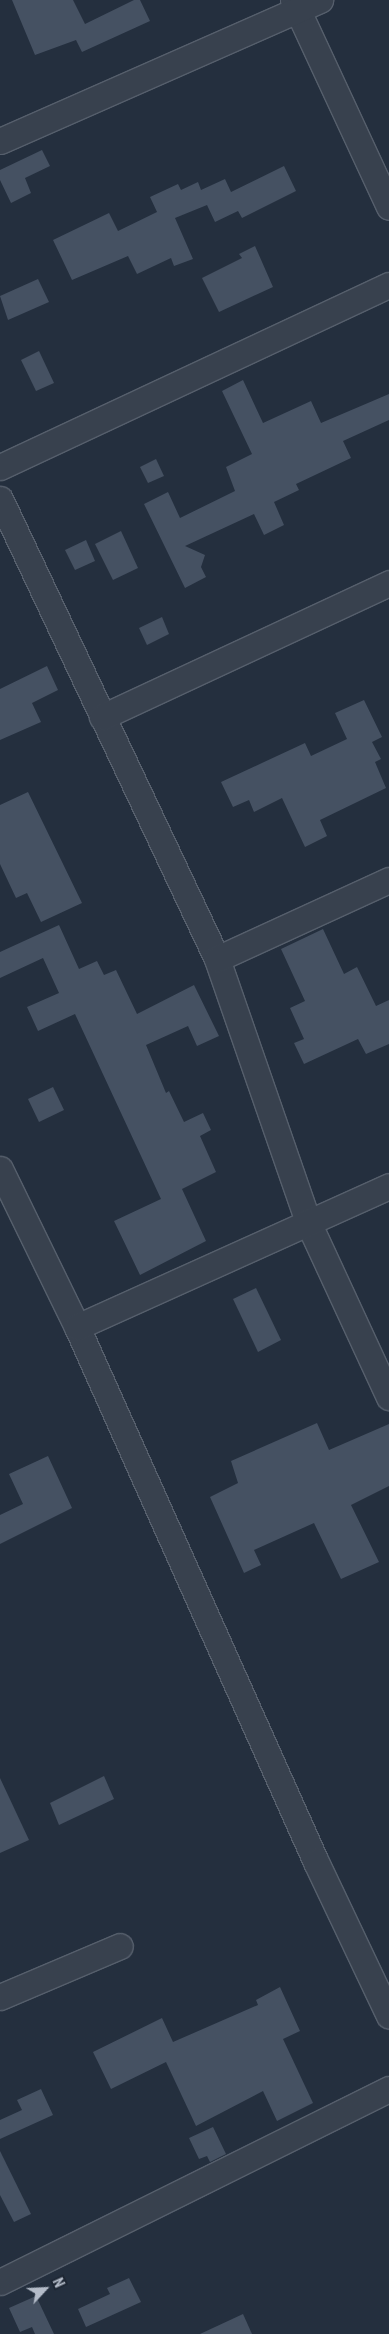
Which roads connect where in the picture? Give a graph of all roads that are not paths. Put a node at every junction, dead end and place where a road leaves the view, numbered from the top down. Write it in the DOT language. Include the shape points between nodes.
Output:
graph roads {
  1 [pos="320,0"];
  2 [pos="295,6"];
  3 [pos="0,141"];
  4 [pos="389,207"];
  5 [pos="389,285"];
  6 [pos="0,467"];
  7 [pos="0,499"];
  8 [pos="389,583"];
  9 [pos="102,717"];
  10 [pos="389,880"];
  11 [pos="217,959"];
  12 [pos="0,1169"];
  13 [pos="389,1186"];
  14 [pos="308,1222"];
  15 [pos="77,1328"];
  16 [pos="389,1398"];
  17 [pos="120,1946"];
  18 [pos="0,1997"];
  19 [pos="389,2016"];
  20 [pos="389,2089"];
  21 [pos="0,2282"];
  1 -- 2 [label="street"];
  2 -- 3 [label="street"];
  2 -- 4 [label="street"];
  5 -- 6 [label="street"];
  7 -- 9 [label="street"];
  8 -- 9 [label="street"];
  9 -- 11 [label="street"];
  10 -- 11 [label="street"];
  11 -- 14 [label="street"];
  12 -- 15 [label="street"];
  13 -- 14 [label="street"];
  14 -- 15 [label="street"];
  14 -- 16 [label="street"];
  15 -- 19 [label="street" via="316,1862"];
  17 -- 18 [label="street"];
  20 -- 21 [label="street"];
}
